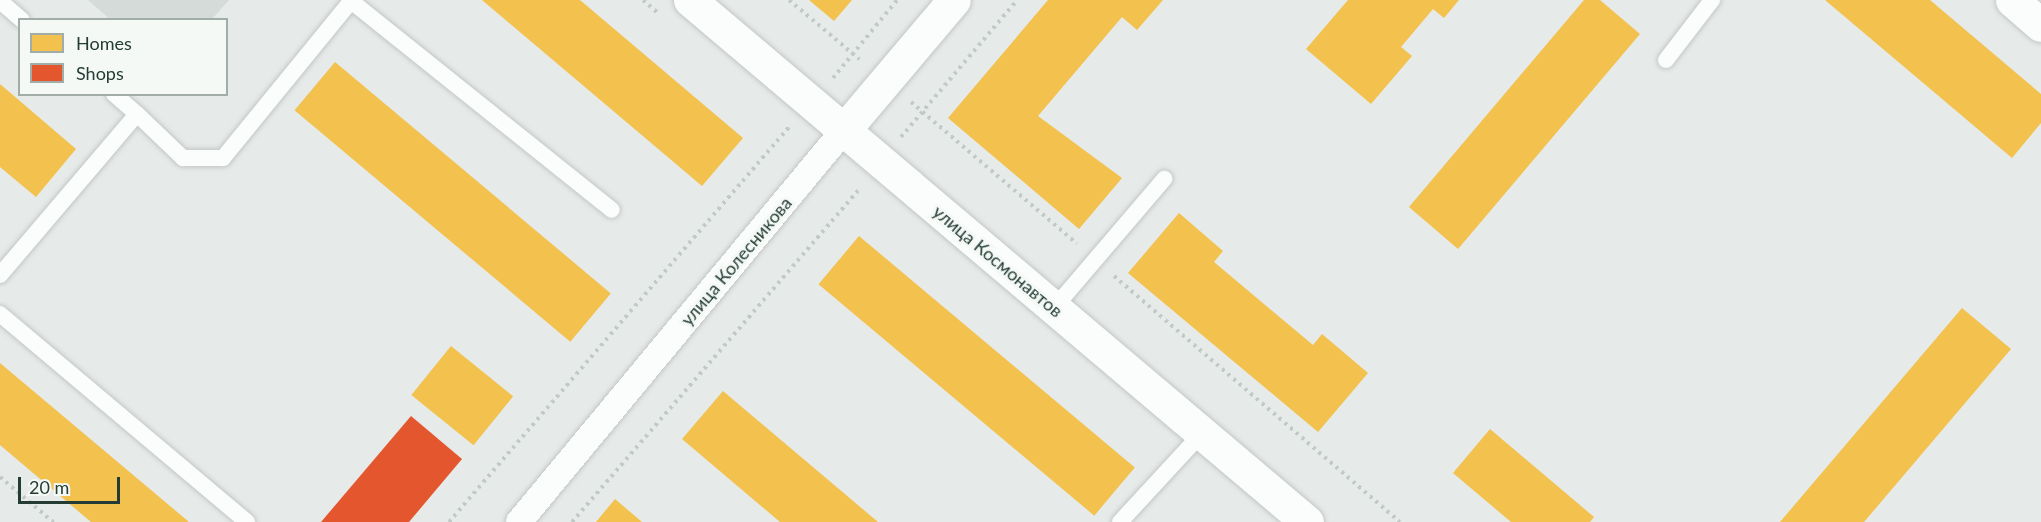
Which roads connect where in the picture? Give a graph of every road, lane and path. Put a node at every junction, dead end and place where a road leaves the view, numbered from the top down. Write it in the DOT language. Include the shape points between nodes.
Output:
graph roads {
  1 [pos="690,0"];
  2 [pos="897,0"];
  3 [pos="954,0"];
  4 [pos="1017,0"];
  5 [pos="1712,0"];
  6 [pos="2012,0"];
  7 [pos="0,1"];
  8 [pos="351,1"];
  9 [pos="20,18"];
  10 [pos="2041,25"];
  11 [pos="1666,60"];
  12 [pos="116,96"];
  13 [pos="812,104"];
  14 [pos="137,114"];
  15 [pos="844,130"];
  16 [pos="880,162"];
  17 [pos="1164,179"];
  18 [pos="612,210"];
  19 [pos="0,275"];
  20 [pos="1054,308"];
  21 [pos="0,315"];
  22 [pos="1202,433"];
  23 [pos="0,477"];
  24 [pos="52,522"];
  25 [pos="247,522"];
  26 [pos="450,522"];
  27 [pos="519,522"];
  28 [pos="572,522"];
  29 [pos="1120,522"];
  30 [pos="1307,522"];
  1 -- 13 [label="street, улица Космонавтов"];
  2 -- 13 [label="path"];
  3 -- 15 [label="street, улица Колесникова"];
  4 -- 16 [label="path"];
  5 -- 11 [label="lane"];
  6 -- 10 [label="street"];
  7 -- 9 [label="lane"];
  8 -- 14 [label="lane" via="223,159 183,158"];
  8 -- 18 [label="lane"];
  12 -- 14 [label="lane"];
  13 -- 15 [label="street, улица Космонавтов"];
  13 -- 26 [label="path"];
  14 -- 19 [label="lane"];
  15 -- 16 [label="street, улица Космонавтов"];
  15 -- 27 [label="street, улица Колесникова"];
  16 -- 20 [label="street, улица Космонавтов"];
  16 -- 28 [label="path"];
  17 -- 20 [label="lane"];
  20 -- 22 [label="street, улица Космонавтов"];
  21 -- 25 [label="lane"];
  22 -- 29 [label="lane"];
  22 -- 30 [label="street, улица Космонавтов"];
  23 -- 24 [label="path"];
}
